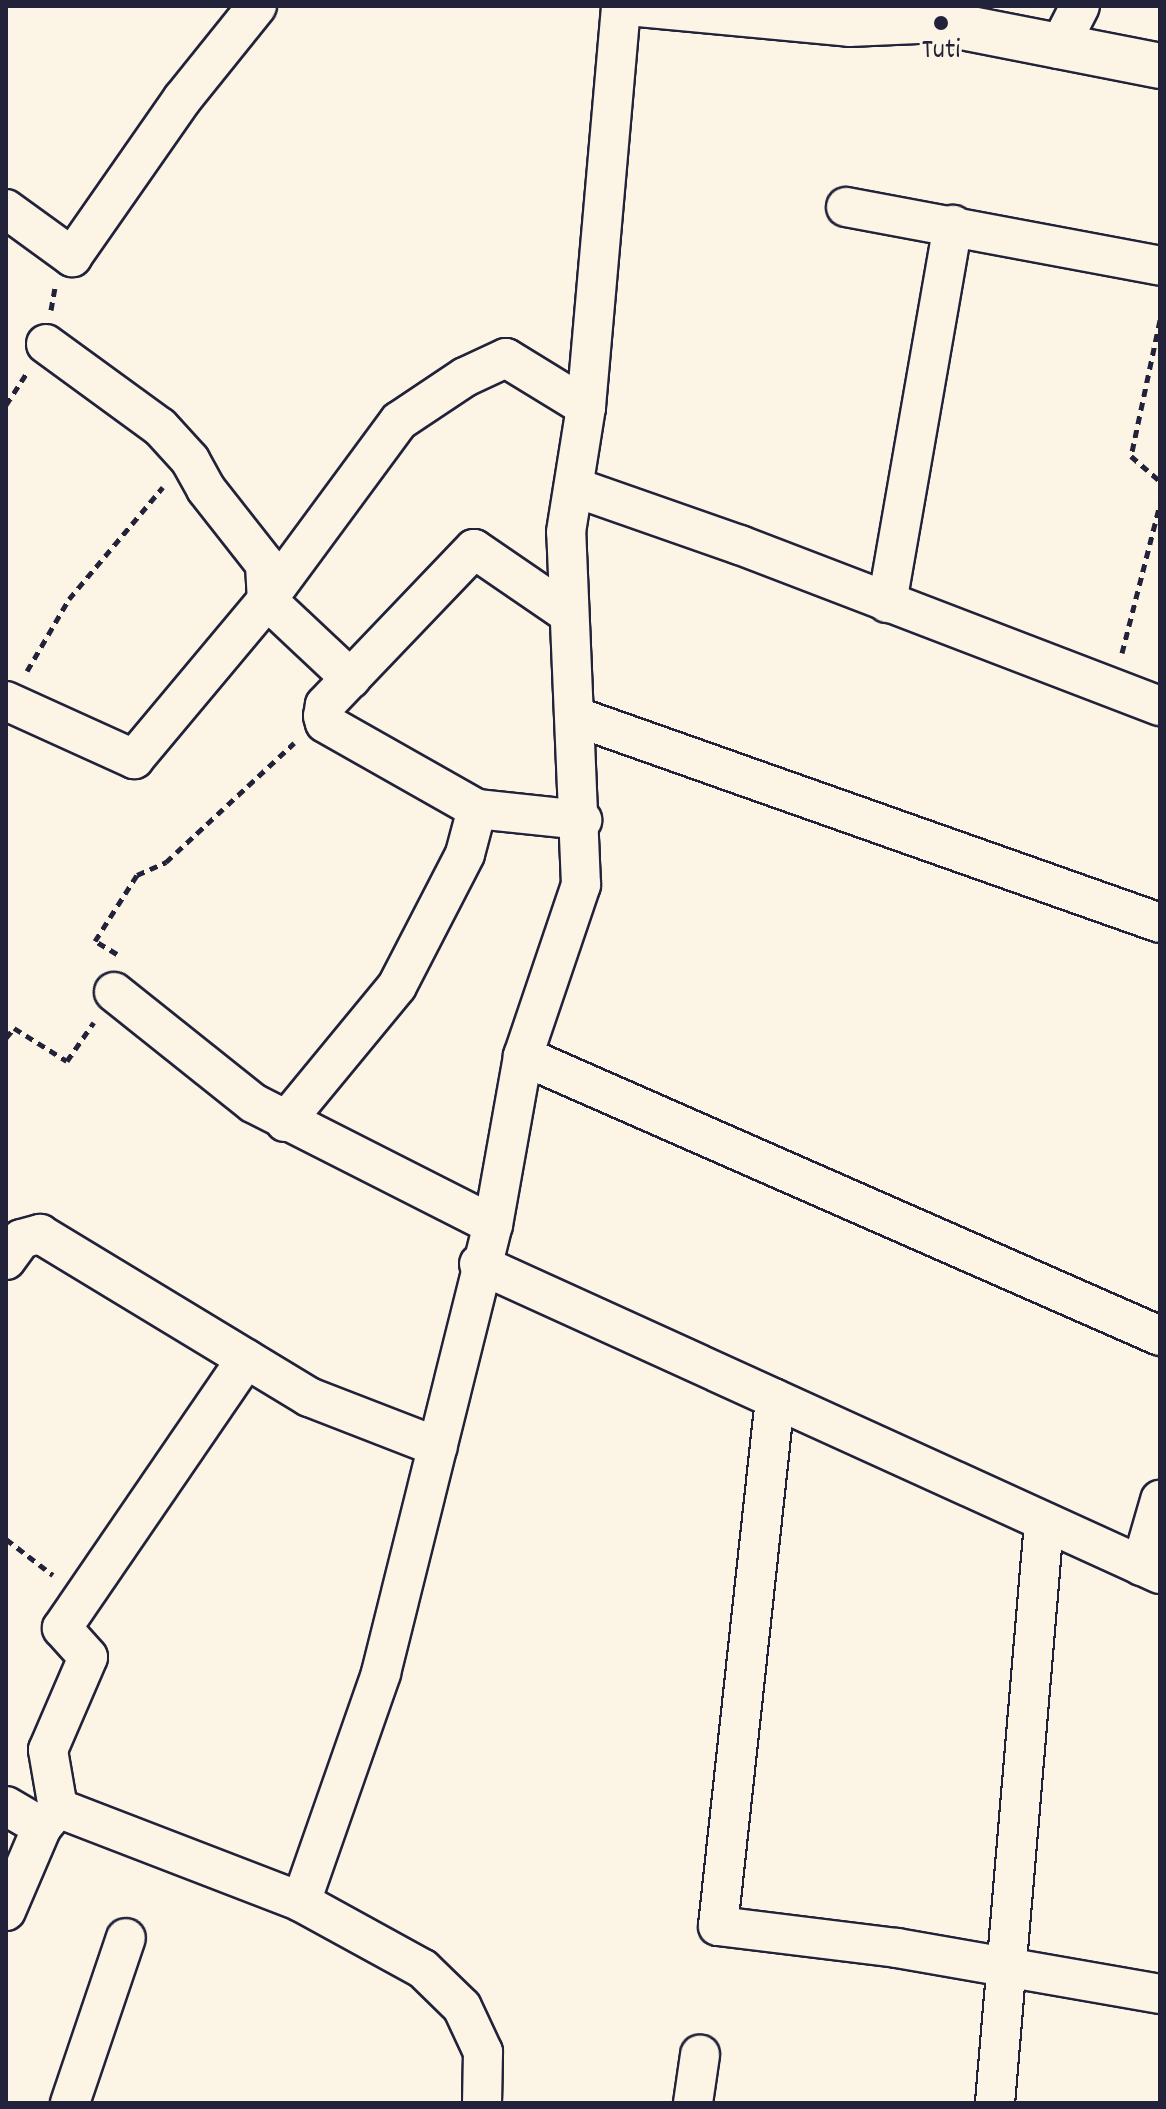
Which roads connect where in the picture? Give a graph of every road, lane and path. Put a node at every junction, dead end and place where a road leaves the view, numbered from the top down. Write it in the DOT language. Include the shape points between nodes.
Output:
graph roads {
  1 [pos="257,6"];
  2 [pos="621,6"];
  3 [pos="628,6"];
  4 [pos="1080,6"];
  5 [pos="932,15"];
  6 [pos="1058,49"];
  7 [pos="1160,66"];
  8 [pos="846,207"];
  9 [pos="6,209"];
  10 [pos="953,225"];
  11 [pos="1160,266"];
  12 [pos="1160,320"];
  13 [pos="46,344"];
  14 [pos="586,407"];
  15 [pos="190,460"];
  16 [pos="1160,481"];
  17 [pos="574,487"];
  18 [pos="1160,504"];
  19 [pos="267,600"];
  20 [pos="887,603"];
  21 [pos="569,614"];
  22 [pos="351,679"];
  23 [pos="1113,688"];
  24 [pos="6,702"];
  25 [pos="1160,706"];
  26 [pos="323,716"];
  27 [pos="577,717"];
  28 [pos="477,809"];
  29 [pos="582,820"];
  30 [pos="1160,923"];
  31 [pos="114,992"];
  32 [pos="6,1038"];
  33 [pos="523,1056"];
  34 [pos="285,1122"];
  35 [pos="493,1225"];
  36 [pos="9,1250"];
  37 [pos="479,1264"];
  38 [pos="1160,1336"];
  39 [pos="246,1359"];
  40 [pos="775,1399"];
  41 [pos="438,1447"];
  42 [pos="1160,1500"];
  43 [pos="1044,1523"];
  44 [pos="6,1539"];
  45 [pos="1151,1570"];
  46 [pos="82,1597"];
  47 [pos="6,1806"];
  48 [pos="50,1817"];
  49 [pos="301,1902"];
  50 [pos="6,1911"];
  51 [pos="126,1938"];
  52 [pos="1007,1969"];
  53 [pos="1160,1994"];
  54 [pos="700,2055"];
  55 [pos="70,2103"];
  56 [pos="482,2103"];
  57 [pos="693,2103"];
  58 [pos="995,2103"];
  1 -- 9 [label="street" via="183,98 72,257"];
  2 -- 14 [label="street"];
  3 -- 5 [label="street" via="849,27"];
  4 -- 6 [label="street"];
  5 -- 6 [label="street"];
  6 -- 7 [label="street"];
  8 -- 10 [label="street"];
  10 -- 11 [label="street"];
  10 -- 20 [label="street"];
  12 -- 16 [label="path" via="1131,456"];
  13 -- 15 [label="street" via="160,427"];
  14 -- 17 [label="street"];
  14 -- 19 [label="street" via="506,358 465,377 387,435"];
  15 -- 19 [label="street" via="265,564"];
  15 -- 24 [label="path" via="153,496 69,599"];
  17 -- 20 [label="street"];
  17 -- 21 [label="street" via="566,532"];
  18 -- 23 [label="path"];
  19 -- 22 [label="street"];
  19 -- 24 [label="street" via="134,759"];
  20 -- 23 [label="street"];
  21 -- 22 [label="street" via="474,549"];
  21 -- 27 [label="street"];
  22 -- 26 [label="street" via="325,705"];
  23 -- 25 [label="street"];
  26 -- 28 [label="street" via="325,723"];
  26 -- 31 [label="path" via="166,862 137,875 95,941 133,963"];
  27 -- 29 [label="street"];
  27 -- 30 [label="street"];
  28 -- 29 [label="street"];
  28 -- 34 [label="street" via="465,854 397,986"];
  29 -- 33 [label="street" via="581,885"];
  31 -- 32 [label="path" via="67,1061 14,1028"];
  31 -- 34 [label="street" via="253,1103"];
  33 -- 35 [label="street"];
  33 -- 38 [label="street"];
  34 -- 35 [label="street"];
  35 -- 37 [label="street"];
  36 -- 39 [label="street" via="21,1239 40,1234"];
  37 -- 40 [label="street"];
  37 -- 41 [label="street"];
  39 -- 41 [label="street" via="309,1397"];
  39 -- 46 [label="street"];
  40 -- 43 [label="street"];
  40 -- 52 [label="street" via="718,1926 897,1948"];
  41 -- 49 [label="street" via="381,1673"];
  42 -- 45 [label="street"];
  43 -- 45 [label="street"];
  43 -- 52 [label="street"];
  44 -- 46 [label="path"];
  46 -- 48 [label="street" via="63,1633 87,1652 87,1662 48,1750"];
  47 -- 48 [label="street"];
  48 -- 49 [label="street"];
  48 -- 50 [label="street"];
  49 -- 56 [label="street" via="423,1969 462,2007 483,2052"];
  51 -- 55 [label="street"];
  52 -- 53 [label="street"];
  52 -- 58 [label="street"];
  54 -- 57 [label="street"];
}
